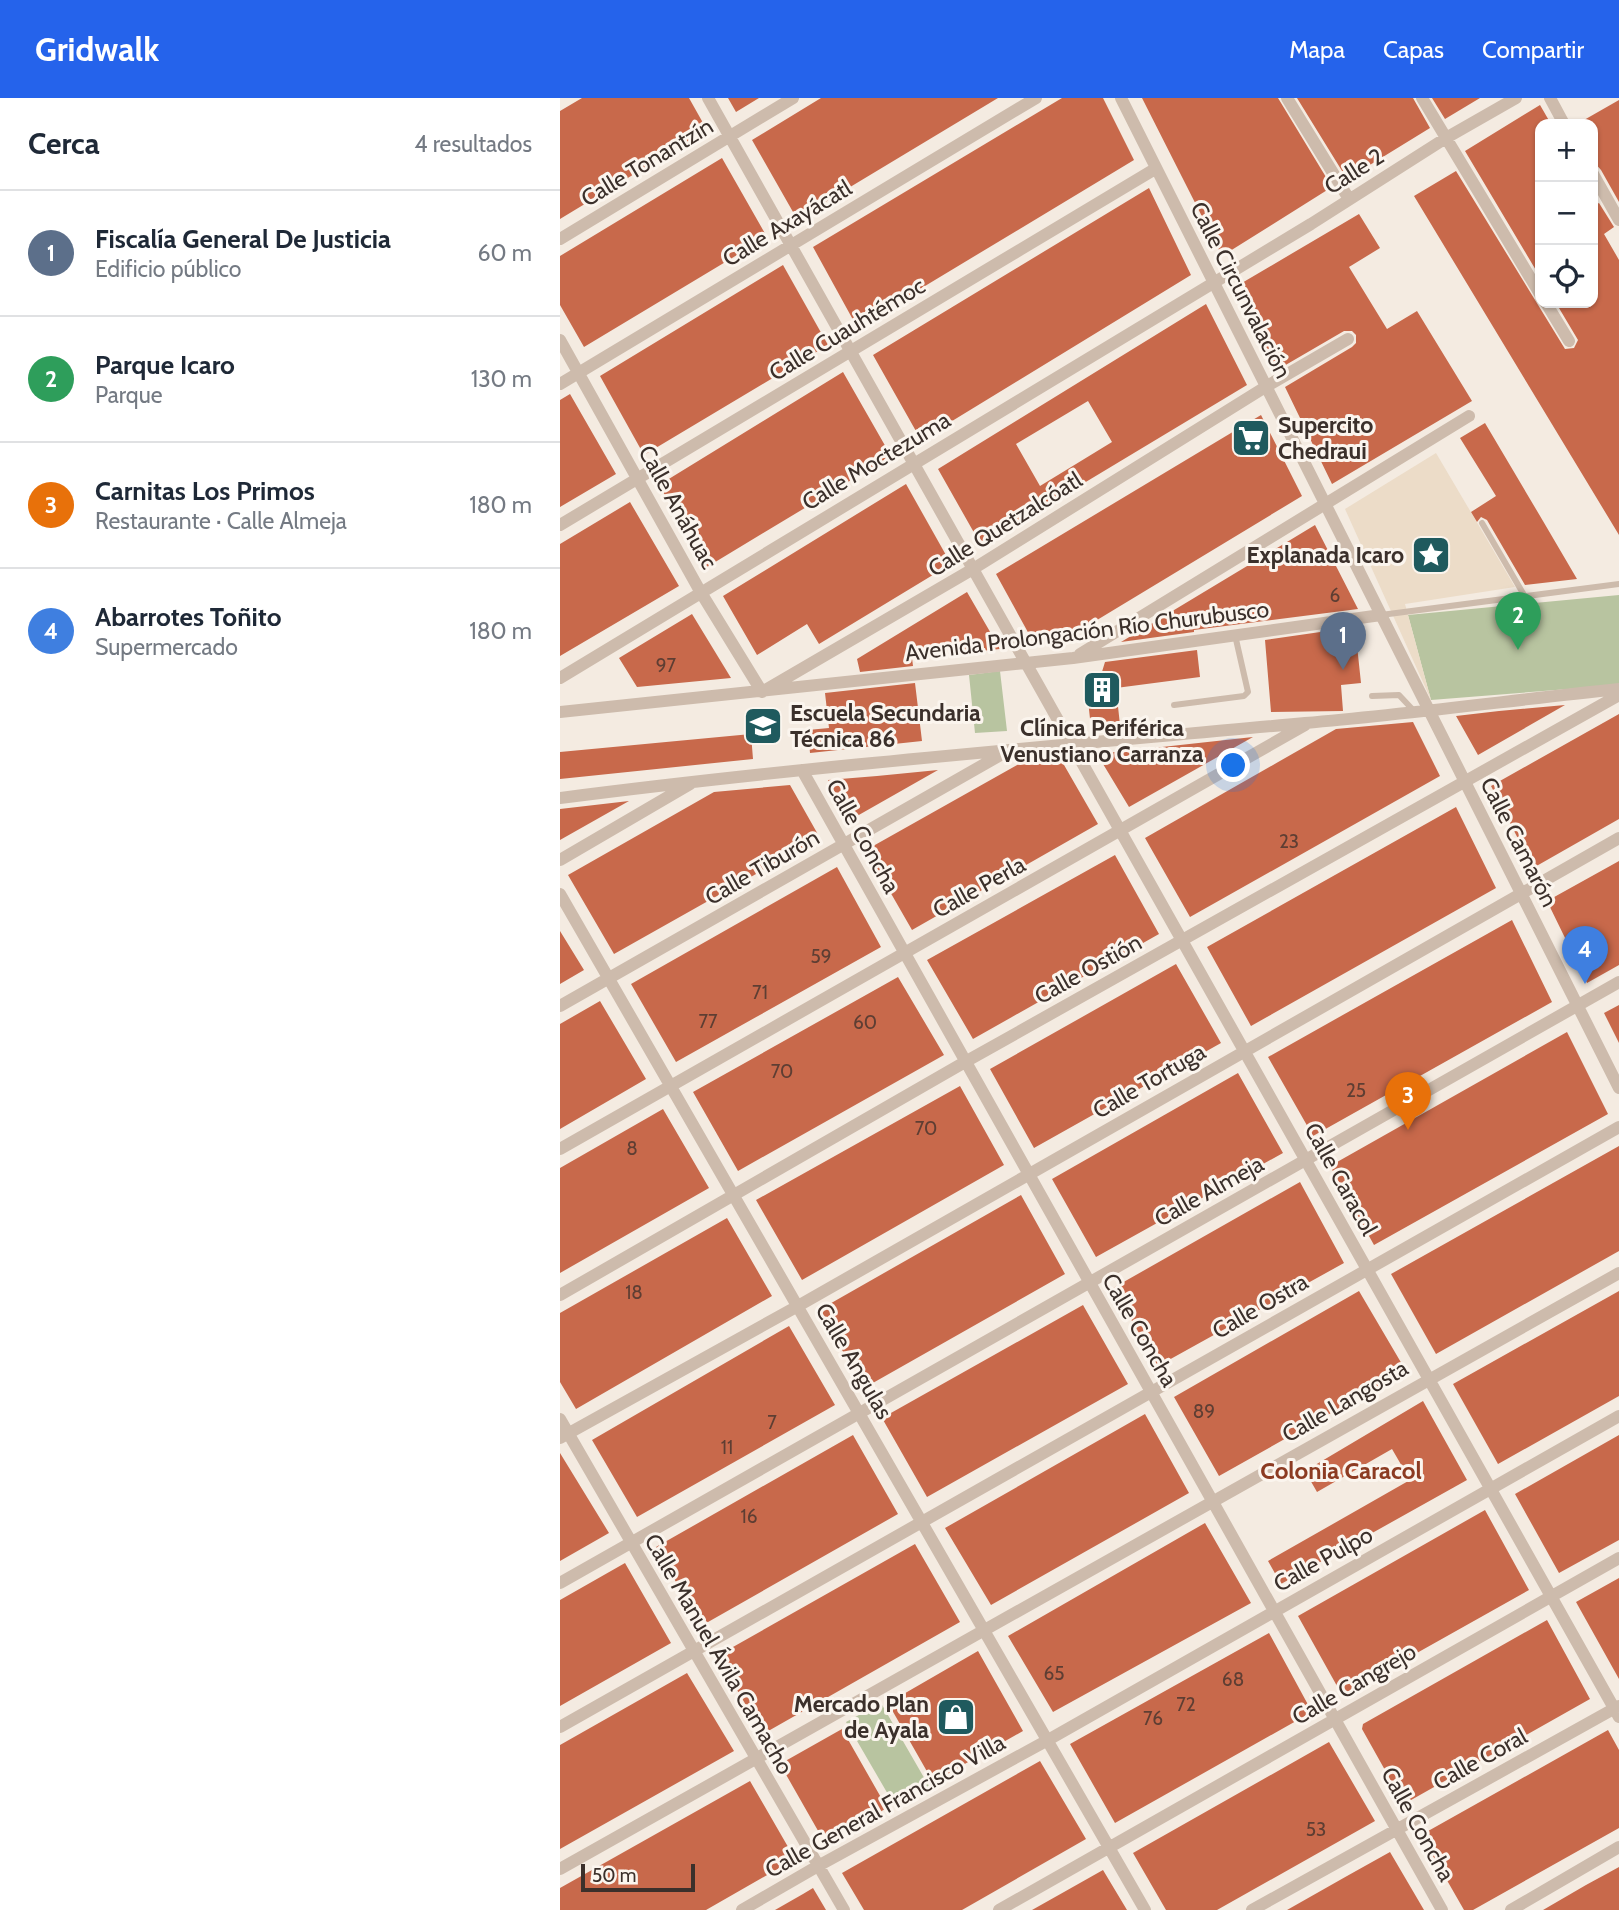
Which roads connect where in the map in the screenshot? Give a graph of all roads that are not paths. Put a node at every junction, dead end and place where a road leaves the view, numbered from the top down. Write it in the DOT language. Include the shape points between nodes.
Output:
graph roads {
  1 [pos="708,98"];
  2 [pos="793,98"];
  3 [pos="1036,98"];
  4 [pos="1121,98"];
  5 [pos="1287,98"];
  6 [pos="1422,98"];
  7 [pos="1516,98"];
  8 [pos="1550,98"];
  9 [pos="1561,119"];
  10 [pos="729,136"];
  11 [pos="1446,138"];
  12 [pos="1155,169"];
  13 [pos="1598,182"];
  14 [pos="1349,199"];
  15 [pos="1619,220"];
  16 [pos="560,239"];
  17 [pos="792,245"];
  18 [pos="1214,281"];
  19 [pos="1535,285"];
  20 [pos="1549,308"];
  21 [pos="1348,339"];
  22 [pos="560,340"];
  23 [pos="1569,341"];
  24 [pos="850,352"];
  25 [pos="578,373"];
  26 [pos="560,384"];
  27 [pos="1267,386"];
  28 [pos="1469,416"];
  29 [pos="914,463"];
  30 [pos="639,478"];
  31 [pos="1324,503"];
  32 [pos="1482,523"];
  33 [pos="560,525"];
  34 [pos="973,569"];
  35 [pos="1619,584"];
  36 [pos="700,591"];
  37 [pos="1524,595"];
  38 [pos="1381,615"];
  39 [pos="1235,635"];
  40 [pos="1073,658"];
  41 [pos="1026,662"];
  42 [pos="560,678"];
  43 [pos="1619,689"];
  44 [pos="762,692"];
  45 [pos="1619,695"];
  46 [pos="1372,696"];
  47 [pos="1174,705"];
  48 [pos="1428,709"];
  49 [pos="1413,711"];
  50 [pos="560,712"];
  51 [pos="1308,723"];
  52 [pos="1071,743"];
  53 [pos="1009,750"];
  54 [pos="802,770"];
  55 [pos="695,780"];
  56 [pos="1464,780"];
  57 [pos="560,798"];
  58 [pos="1121,831"];
  59 [pos="1619,838"];
  60 [pos="843,844"];
  61 [pos="560,860"];
  62 [pos="1520,892"];
  63 [pos="560,894"];
  64 [pos="1182,940"];
  65 [pos="905,953"];
  66 [pos="609,979"];
  67 [pos="1619,982"];
  68 [pos="560,1006"];
  69 [pos="1578,1006"];
  70 [pos="1244,1051"];
  71 [pos="965,1062"];
  72 [pos="670,1086"];
  73 [pos="1619,1088"];
  74 [pos="1619,1127"];
  75 [pos="560,1149"];
  76 [pos="1306,1161"];
  77 [pos="1027,1174"];
  78 [pos="734,1196"];
  79 [pos="1367,1268"];
  80 [pos="1619,1273"];
  81 [pos="1088,1282"];
  82 [pos="560,1295"];
  83 [pos="798,1306"];
  84 [pos="1429,1378"];
  85 [pos="1152,1394"];
  86 [pos="859,1413"];
  87 [pos="1619,1416"];
  88 [pos="560,1419"];
  89 [pos="564,1436"];
  90 [pos="1492,1490"];
  91 [pos="1211,1501"];
  92 [pos="922,1523"];
  93 [pos="631,1544"];
  94 [pos="1619,1558"];
  95 [pos="560,1583"];
  96 [pos="1551,1595"];
  97 [pos="1274,1610"];
  98 [pos="985,1632"];
  99 [pos="693,1651"];
  100 [pos="1617,1711"];
  101 [pos="1335,1719"];
  102 [pos="560,1727"];
  103 [pos="1048,1740"];
  104 [pos="755,1758"];
  105 [pos="1398,1829"];
  106 [pos="1619,1847"];
  107 [pos="1110,1848"];
  108 [pos="818,1866"];
  109 [pos="560,1869"];
  110 [pos="742,1910"];
  111 [pos="844,1910"];
  112 [pos="999,1910"];
  113 [pos="1145,1910"];
  114 [pos="1252,1910"];
  115 [pos="1443,1910"];
  116 [pos="1511,1910"];
  1 -- 10 [label="street, Calle Caracol"];
  2 -- 10 [label="street, Calle Tonantzín"];
  3 -- 17 [label="street, Calle Axayácatl"];
  4 -- 12 [label="street, Calle Circunvalación"];
  5 -- 14 [label="street"];
  6 -- 11 [label="street"];
  7 -- 11 [label="street, Calle 2"];
  8 -- 9 [label="street"];
  10 -- 16 [label="street, Calle Tonantzín"];
  10 -- 17 [label="street, Calle Caracol"];
  11 -- 14 [label="street, Calle 2"];
  11 -- 19 [label="street"];
  12 -- 18 [label="street, Calle Circunvalación"];
  12 -- 24 [label="street, Calle Cuauhtémoc"];
  13 -- 15 [label="street"];
  14 -- 18 [label="street, Calle 2"];
  17 -- 24 [label="street, Calle Caracol"];
  17 -- 25 [label="street, Calle Axayácatl"];
  18 -- 27 [label="street, Calle Circunvalación"];
  18 -- 29 [label="street, Calle Moctezuma"];
  20 -- 23 [label="street"];
  21 -- 27 [label="street, Calle Quetzalcóatl"];
  22 -- 25 [label="street, Calle Anáhuac"];
  24 -- 29 [label="street, Calle Caracol"];
  24 -- 30 [label="street, Calle Cuauhtémoc"];
  25 -- 26 [label="street, Calle Axayácatl"];
  25 -- 30 [label="street, Calle Anáhuac"];
  27 -- 31 [label="street, Calle Circunvalación"];
  27 -- 34 [label="street, Calle Quetzalcóatl"];
  28 -- 31 [label="street"];
  29 -- 34 [label="street, Calle Caracol"];
  29 -- 36 [label="street, Calle Moctezuma"];
  30 -- 33 [label="street, Calle Cuauhtémoc"];
  30 -- 36 [label="street, Calle Anáhuac"];
  31 -- 38 [label="street, Calle Circunvalación"];
  31 -- 40 [label="street"];
  32 -- 37 [label="lane"];
  34 -- 41 [label="street, Calle Caracol"];
  34 -- 44 [label="street, Calle Quetzalcóatl"];
  35 -- 37 [label="lane, Avenida Prolongación Río Churubusco"];
  36 -- 42 [label="street, Calle Moctezuma"];
  36 -- 44 [label="street, Calle Anáhuac"];
  37 -- 38 [label="lane, Avenida Prolongación Río Churubusco"];
  38 -- 39 [label="street, Avenida Prolongación Río Churubusco"];
  38 -- 48 [label="street, Calle Camarón"];
  39 -- 40 [label="street, Avenida Prolongación Río Churubusco"];
  39 -- 47 [label="lane" via="1248,692"];
  40 -- 41 [label="street, Avenida Prolongación Río Churubusco"];
  41 -- 44 [label="street, Avenida Prolongación Río Churubusco"];
  41 -- 52 [label="street, Calle Caracol"];
  43 -- 48 [label="street"];
  44 -- 50 [label="street, Avenida Prolongación Río Churubusco"];
  45 -- 56 [label="street, Calle Ostión"];
  46 -- 49 [label="lane" via="1399,695"];
  48 -- 49 [label="street"];
  48 -- 56 [label="street, Calle Camarón"];
  49 -- 51 [label="street"];
  51 -- 52 [label="street"];
  51 -- 58 [label="street, Calle Perla"];
  52 -- 53 [label="street"];
  52 -- 58 [label="street, Calle Caracol"];
  53 -- 54 [label="street"];
  53 -- 60 [label="street, Calle Tiburón"];
  54 -- 55 [label="street"];
  54 -- 60 [label="street, Calle Concha"];
  55 -- 57 [label="street"];
  55 -- 61 [label="street"];
  56 -- 62 [label="street, Calle Camarón"];
  56 -- 64 [label="street, Calle Ostión"];
  58 -- 64 [label="street, Calle Caracol"];
  58 -- 65 [label="street, Calle Perla"];
  59 -- 62 [label="street, Calle Tortuga"];
  60 -- 65 [label="street, Calle Concha"];
  60 -- 66 [label="street, Calle Tiburón"];
  62 -- 69 [label="street, Calle Camarón"];
  62 -- 70 [label="street, Calle Tortuga"];
  63 -- 66 [label="street, Calle Angulas"];
  64 -- 70 [label="street, Calle Caracol"];
  64 -- 71 [label="street, Calle Ostión"];
  65 -- 71 [label="street, Calle Concha"];
  65 -- 72 [label="street, Calle Perla"];
  66 -- 68 [label="street, Calle Tiburón"];
  66 -- 72 [label="street, Calle Angulas"];
  67 -- 69 [label="street, Calle Almeja"];
  69 -- 73 [label="street, Calle Camarón"];
  69 -- 76 [label="street, Calle Almeja"];
  70 -- 76 [label="street, Calle Caracol"];
  70 -- 77 [label="street, Calle Tortuga"];
  71 -- 77 [label="street, Calle Concha"];
  71 -- 78 [label="street, Calle Ostión"];
  72 -- 75 [label="street, Calle Perla"];
  72 -- 78 [label="street, Calle Angulas"];
  74 -- 79 [label="street, Calle Ostra"];
  76 -- 79 [label="street, Calle Caracol"];
  76 -- 81 [label="street, Calle Almeja"];
  77 -- 81 [label="street, Calle Concha"];
  77 -- 83 [label="street, Calle Tortuga"];
  78 -- 82 [label="street, Calle Ostión"];
  78 -- 83 [label="street, Calle Angulas"];
  79 -- 84 [label="street, Calle Caracol"];
  79 -- 85 [label="street, Calle Ostra"];
  80 -- 84 [label="street, Calle Langosta"];
  81 -- 85 [label="street, Calle Concha"];
  81 -- 86 [label="street, Calle Almeja"];
  83 -- 86 [label="street, Calle Angulas"];
  83 -- 89 [label="street, Calle Tortuga"];
  84 -- 90 [label="street, Calle Caracol"];
  84 -- 91 [label="street, Calle Langosta"];
  85 -- 91 [label="street, Calle Concha"];
  85 -- 92 [label="street, Calle Ostra"];
  86 -- 92 [label="street, Calle Angulas"];
  86 -- 93 [label="street, Calle Almeja"];
  87 -- 90 [label="street, Calle Pulpo"];
  88 -- 89 [label="street, Calle Manuel Ávila Camacho"];
  89 -- 93 [label="street, Calle Manuel Ávila Camacho"];
  90 -- 96 [label="street, Calle Caracol"];
  90 -- 97 [label="street, Calle Pulpo"];
  91 -- 97 [label="street, Calle Concha"];
  91 -- 98 [label="street, Calle Langosta"];
  92 -- 98 [label="street, Calle Angulas"];
  92 -- 99 [label="street, Calle Ostra"];
  93 -- 95 [label="street, Calle Almeja"];
  93 -- 99 [label="street, Calle Manuel Ávila Camacho"];
  94 -- 96 [label="street, Calle Cangrejo"];
  96 -- 100 [label="street, Calle Caracol"];
  96 -- 101 [label="street, Calle Cangrejo"];
  97 -- 101 [label="street, Calle Concha"];
  97 -- 103 [label="street, Calle Pulpo"];
  98 -- 103 [label="street, Calle Angulas"];
  98 -- 104 [label="street, Calle Langosta"];
  99 -- 102 [label="street, Calle Ostra"];
  99 -- 104 [label="street, Calle Manuel Ávila Camacho"];
  100 -- 105 [label="street, Calle Coral"];
  101 -- 105 [label="street, Calle Concha"];
  101 -- 107 [label="street, Calle Cangrejo"];
  103 -- 107 [label="street, Calle Angulas"];
  103 -- 108 [label="street, Calle General Francisco Villa"];
  104 -- 108 [label="street, Calle Manuel Ávila Camacho"];
  104 -- 109 [label="street, Calle Langosta"];
  105 -- 114 [label="street, Calle Coral"];
  105 -- 115 [label="street, Calle Concha"];
  106 -- 116 [label="street"];
  107 -- 112 [label="street, Calle Cangrejo"];
  107 -- 113 [label="street, Calle Angulas"];
  108 -- 110 [label="street, Calle General Francisco Villa"];
  108 -- 111 [label="street, Calle Manuel Ávila Camacho"];
}
